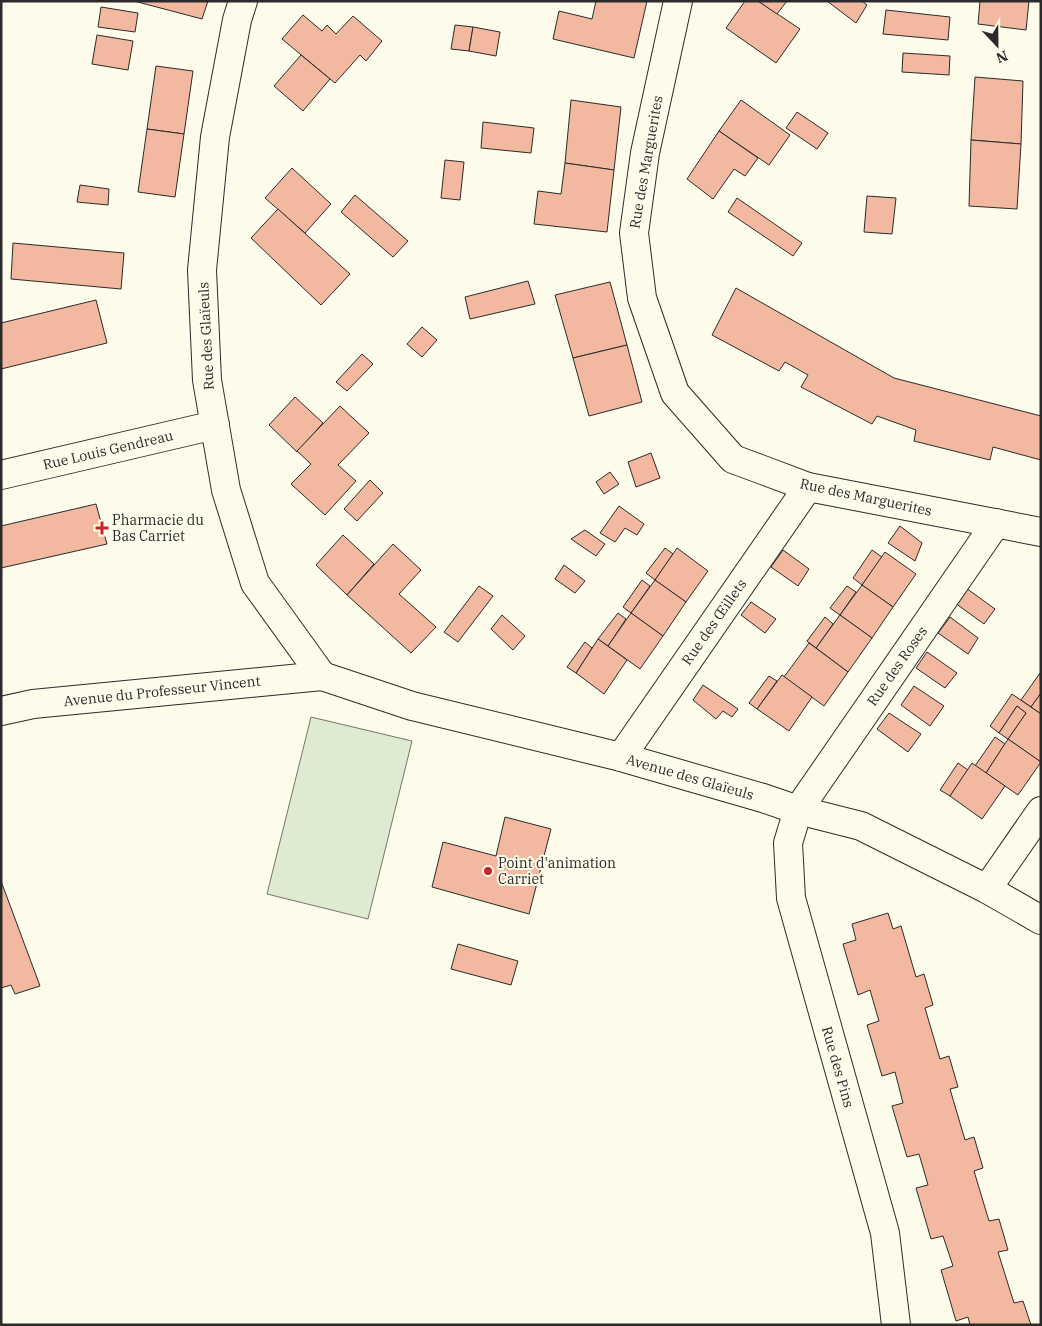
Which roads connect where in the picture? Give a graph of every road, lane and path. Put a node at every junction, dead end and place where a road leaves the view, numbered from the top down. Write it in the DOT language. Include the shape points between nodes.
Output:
graph roads {
  1 [pos="243,1"];
  2 [pos="678,1"];
  3 [pos="215,425"];
  4 [pos="1,475"];
  5 [pos="808,487"];
  6 [pos="996,523"];
  7 [pos="1041,532"];
  8 [pos="322,676"];
  9 [pos="1,711"];
  10 [pos="621,757"];
  11 [pos="798,810"];
  12 [pos="1041,811"];
  13 [pos="987,889"];
  14 [pos="1041,920"];
  15 [pos="896,1325"];
  1 -- 3 [label="street, Rue des Glaïeuls" via="216,137 202,270 207,380"];
  2 -- 5 [label="street, Rue des Marguerites" via="645,153 634,233 642,298 675,393 688,408 733,459"];
  3 -- 4 [label="street, Rue Louis Gendreau"];
  3 -- 8 [label="street, Rue des Glaïeuls" via="226,490 255,583"];
  5 -- 6 [label="street, Rue des Marguerites"];
  5 -- 10 [label="street, Rue des Œillets"];
  6 -- 7 [label="street, Rue des Marguerites"];
  6 -- 11 [label="street, Rue des Roses"];
  8 -- 9 [label="street, Avenue du Professeur Vincent" via="33,704"];
  8 -- 10 [label="street, Avenue des Glaïeuls" via="412,706"];
  10 -- 11 [label="street, Avenue des Glaïeuls"];
  11 -- 13 [label="street, Avenue des Glaïeuls" via="861,826"];
  11 -- 15 [label="street, Rue des Pins" via="788,843 792,898 885,1233"];
  12 -- 13 [label="street"];
  13 -- 14 [label="street, Avenue des Glaïeuls"];
}
